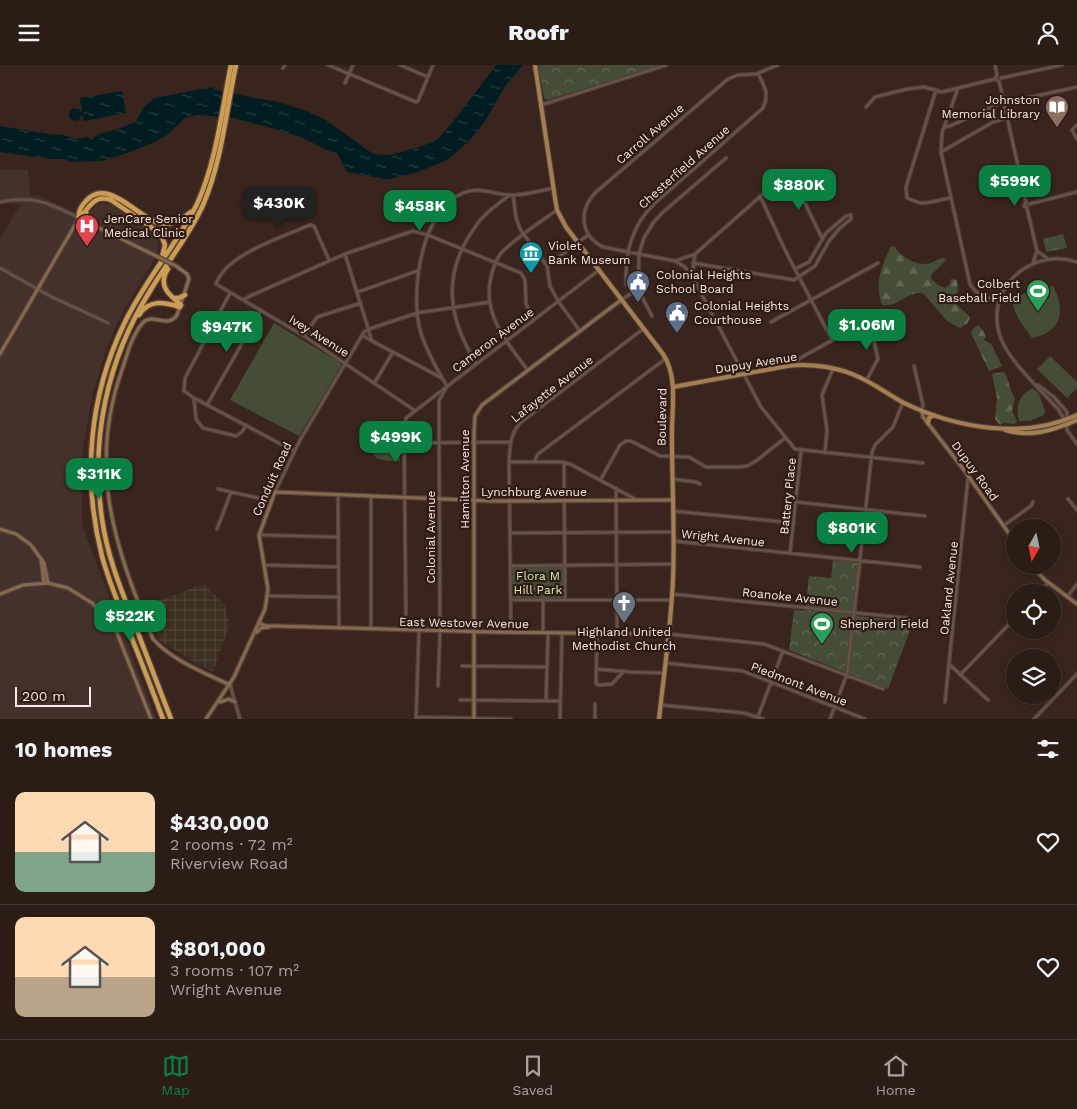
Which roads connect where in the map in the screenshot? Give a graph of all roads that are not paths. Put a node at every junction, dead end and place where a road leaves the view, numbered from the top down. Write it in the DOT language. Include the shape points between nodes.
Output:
graph roads {
  1 [pos="231,65"];
  2 [pos="236,65"];
  3 [pos="286,65"];
  4 [pos="328,65"];
  5 [pos="354,65"];
  6 [pos="400,65"];
  7 [pos="433,65"];
  8 [pos="535,65"];
  9 [pos="666,65"];
  10 [pos="778,65"];
  11 [pos="995,65"];
  12 [pos="1062,65"];
  13 [pos="283,68"];
  14 [pos="758,73"];
  15 [pos="350,74"];
  16 [pos="997,75"];
  17 [pos="428,77"];
  18 [pos="1001,78"];
  19 [pos="995,79"];
  20 [pos="999,81"];
  21 [pos="345,83"];
  22 [pos="1077,87"];
  23 [pos="958,88"];
  24 [pos="936,90"];
  25 [pos="1003,103"];
  26 [pos="541,105"];
  27 [pos="866,107"];
  28 [pos="1007,118"];
  29 [pos="1077,125"];
  30 [pos="944,127"];
  31 [pos="1077,139"];
  32 [pos="941,151"];
  33 [pos="726,158"];
  34 [pos="553,189"];
  35 [pos="1077,192"];
  36 [pos="511,195"];
  37 [pos="760,196"];
  38 [pos="950,199"];
  39 [pos="1026,201"];
  40 [pos="0,202"];
  41 [pos="1029,204"];
  42 [pos="1027,207"];
  43 [pos="87,208"];
  44 [pos="557,210"];
  45 [pos="193,211"];
  46 [pos="79,218"];
  47 [pos="89,223"];
  48 [pos="428,235"];
  49 [pos="524,235"];
  50 [pos="588,235"];
  51 [pos="822,238"];
  52 [pos="578,243"];
  53 [pos="462,249"];
  54 [pos="1037,251"];
  55 [pos="627,253"];
  56 [pos="345,254"];
  57 [pos="695,254"];
  58 [pos="639,255"];
  59 [pos="174,256"];
  60 [pos="1047,259"];
  61 [pos="329,261"];
  62 [pos="675,261"];
  63 [pos="161,262"];
  64 [pos="496,262"];
  65 [pos="1077,262"];
  66 [pos="694,263"];
  67 [pos="878,263"];
  68 [pos="1033,263"];
  69 [pos="547,266"];
  70 [pos="0,268"];
  71 [pos="795,269"];
  72 [pos="599,270"];
  73 [pos="417,271"];
  74 [pos="692,276"];
  75 [pos="798,276"];
  76 [pos="626,285"];
  77 [pos="38,289"];
  78 [pos="638,289"];
  79 [pos="357,292"];
  80 [pos="230,293"];
  81 [pos="184,295"];
  82 [pos="172,298"];
  83 [pos="243,300"];
  84 [pos="621,300"];
  85 [pos="810,300"];
  86 [pos="558,301"];
  87 [pos="1000,301"];
  88 [pos="490,302"];
  89 [pos="361,303"];
  90 [pos="180,306"];
  91 [pos="453,308"];
  92 [pos="261,310"];
  93 [pos="417,313"];
  94 [pos="878,315"];
  95 [pos="652,316"];
  96 [pos="534,320"];
  97 [pos="869,320"];
  98 [pos="771,322"];
  99 [pos="108,323"];
  100 [pos="369,329"];
  101 [pos="644,329"];
  102 [pos="128,330"];
  103 [pos="580,331"];
  104 [pos="362,335"];
  105 [pos="304,336"];
  106 [pos="832,340"];
  107 [pos="372,341"];
  108 [pos="506,341"];
  109 [pos="393,352"];
  110 [pos="0,354"];
  111 [pos="666,358"];
  112 [pos="345,363"];
  113 [pos="476,363"];
  114 [pos="795,365"];
  115 [pos="914,366"];
  116 [pos="833,369"];
  117 [pos="528,370"];
  118 [pos="744,374"];
  119 [pos="442,378"];
  120 [pos="866,381"];
  121 [pos="375,383"];
  122 [pos="1035,383"];
  123 [pos="447,386"];
  124 [pos="673,387"];
  125 [pos="436,394"];
  126 [pos="194,398"];
  127 [pos="439,401"];
  128 [pos="903,402"];
  129 [pos="207,405"];
  130 [pos="414,410"];
  131 [pos="922,410"];
  132 [pos="934,415"];
  133 [pos="1077,415"];
  134 [pos="1077,421"];
  135 [pos="1066,422"];
  136 [pos="928,423"];
  137 [pos="246,425"];
  138 [pos="785,438"];
  139 [pos="439,442"];
  140 [pos="474,442"];
  141 [pos="510,442"];
  142 [pos="405,443"];
  143 [pos="1077,443"];
  144 [pos="294,451"];
  145 [pos="801,451"];
  146 [pos="825,453"];
  147 [pos="672,457"];
  148 [pos="871,458"];
  149 [pos="509,462"];
  150 [pos="534,462"];
  151 [pos="564,462"];
  152 [pos="923,463"];
  153 [pos="968,476"];
  154 [pos="601,479"];
  155 [pos="672,479"];
  156 [pos="700,484"];
  157 [pos="616,488"];
  158 [pos="218,489"];
  159 [pos="231,492"];
  160 [pos="275,492"];
  161 [pos="338,495"];
  162 [pos="371,496"];
  163 [pos="405,498"];
  164 [pos="440,499"];
  165 [pos="1068,499"];
  166 [pos="272,501"];
  167 [pos="474,501"];
  168 [pos="509,501"];
  169 [pos="565,501"];
  170 [pos="616,501"];
  171 [pos="639,501"];
  172 [pos="673,501"];
  173 [pos="796,502"];
  174 [pos="1033,502"];
  175 [pos="865,509"];
  176 [pos="1077,510"];
  177 [pos="673,511"];
  178 [pos="925,516"];
  179 [pos="794,523"];
  180 [pos="1004,526"];
  181 [pos="0,529"];
  182 [pos="217,529"];
  183 [pos="1006,529"];
  184 [pos="673,532"];
  185 [pos="510,533"];
  186 [pos="565,533"];
  187 [pos="617,533"];
  188 [pos="259,535"];
  189 [pos="338,537"];
  190 [pos="674,541"];
  191 [pos="790,553"];
  192 [pos="40,560"];
  193 [pos="860,561"];
  194 [pos="674,564"];
  195 [pos="264,565"];
  196 [pos="510,565"];
  197 [pos="565,565"];
  198 [pos="617,565"];
  199 [pos="338,567"];
  200 [pos="920,567"];
  201 [pos="43,571"];
  202 [pos="1040,574"];
  203 [pos="34,583"];
  204 [pos="46,583"];
  205 [pos="1048,583"];
  206 [pos="1077,584"];
  207 [pos="0,594"];
  208 [pos="672,594"];
  209 [pos="268,596"];
  210 [pos="338,597"];
  211 [pos="1067,597"];
  212 [pos="510,600"];
  213 [pos="544,600"];
  214 [pos="565,600"];
  215 [pos="617,600"];
  216 [pos="672,600"];
  217 [pos="1077,604"];
  218 [pos="854,613"];
  219 [pos="907,618"];
  220 [pos="259,623"];
  221 [pos="276,627"];
  222 [pos="339,628"];
  223 [pos="1006,628"];
  224 [pos="371,629"];
  225 [pos="406,630"];
  226 [pos="419,630"];
  227 [pos="440,631"];
  228 [pos="475,632"];
  229 [pos="511,633"];
  230 [pos="546,633"];
  231 [pos="254,634"];
  232 [pos="562,634"];
  233 [pos="597,634"];
  234 [pos="668,634"];
  235 [pos="617,635"];
  236 [pos="783,651"];
  237 [pos="665,663"];
  238 [pos="950,665"];
  239 [pos="462,666"];
  240 [pos="475,666"];
  241 [pos="547,667"];
  242 [pos="596,669"];
  243 [pos="624,671"];
  244 [pos="664,673"];
  245 [pos="847,674"];
  246 [pos="1077,674"];
  247 [pos="961,675"];
  248 [pos="772,682"];
  249 [pos="230,685"];
  250 [pos="438,686"];
  251 [pos="883,689"];
  252 [pos="460,700"];
  253 [pos="988,700"];
  254 [pos="474,701"];
  255 [pos="546,701"];
  256 [pos="560,701"];
  257 [pos="235,702"];
  258 [pos="945,702"];
  259 [pos="217,704"];
  260 [pos="595,704"];
  261 [pos="661,705"];
  262 [pos="835,707"];
  263 [pos="416,718"];
  264 [pos="758,718"];
  265 [pos="151,719"];
  266 [pos="164,719"];
  267 [pos="173,719"];
  268 [pos="206,719"];
  269 [pos="240,719"];
  270 [pos="474,719"];
  271 [pos="511,719"];
  272 [pos="560,719"];
  273 [pos="595,719"];
  274 [pos="659,719"];
  275 [pos="763,719"];
  276 [pos="830,719"];
  277 [pos="865,719"];
  278 [pos="1034,719"];
  1 -- 45 [label="highway" via="209,172"];
  2 -- 59 [label="highway" via="217,161 206,197"];
  3 -- 13 [label="street"];
  4 -- 15 [label="street"];
  5 -- 15 [label="street"];
  6 -- 17 [label="street"];
  7 -- 17 [label="street"];
  8 -- 26 [label="main road, Boulevard"];
  9 -- 26 [label="street"];
  10 -- 14 [label="street, Carroll Avenue"];
  11 -- 16 [label="street"];
  12 -- 18 [label="street"];
  14 -- 50 [label="street, Carroll Avenue" via="728,79 596,192 587,203 584,214"];
  14 -- 55 [label="street, Chesterfield Avenue" via="766,91 763,108 650,207 632,234"];
  15 -- 17 [label="street" via="412,101 418,101"];
  15 -- 21 [label="street"];
  16 -- 18 [label="street"];
  16 -- 19 [label="street"];
  18 -- 20 [label="street"];
  19 -- 20 [label="street"];
  19 -- 23 [label="street"];
  20 -- 25 [label="street"];
  22 -- 25 [label="street"];
  23 -- 24 [label="street" via="942,92"];
  23 -- 30 [label="street"];
  24 -- 27 [label="street" via="924,87 907,89 875,97"];
  24 -- 38 [label="street" via="906,193 907,198 920,203"];
  25 -- 28 [label="street"];
  25 -- 30 [label="street"];
  26 -- 34 [label="main road, Boulevard"];
  28 -- 32 [label="street"];
  28 -- 39 [label="street"];
  29 -- 31 [label="street" via="1072,132"];
  30 -- 32 [label="street"];
  32 -- 38 [label="street"];
  33 -- 58 [label="street, Chesterfield Avenue" via="653,223"];
  34 -- 36 [label="street"];
  34 -- 44 [label="main road, Boulevard"];
  35 -- 41 [label="street"];
  36 -- 48 [label="street" via="486,190 463,193 440,211"];
  36 -- 49 [label="street"];
  36 -- 53 [label="street" via="478,223"];
  37 -- 51 [label="street" via="789,172"];
  37 -- 57 [label="street"];
  37 -- 71 [label="street"];
  38 -- 87 [label="street" via="970,284 980,295"];
  39 -- 41 [label="street"];
  39 -- 42 [label="street" via="1024,206"];
  40 -- 46 [label="street" via="37,200"];
  41 -- 42 [label="street"];
  42 -- 54 [label="street"];
  43 -- 46 [label="highway"];
  43 -- 47 [label="highway"];
  43 -- 63 [label="highway" via="96,199 109,199 157,230 165,243"];
  44 -- 49 [label="street"];
  44 -- 52 [label="main road, Boulevard"];
  45 -- 46 [label="highway" via="174,223 158,223 116,197 101,193 85,202 78,212"];
  45 -- 63 [label="highway"];
  46 -- 47 [label="street"];
  46 -- 77 [label="street"];
  47 -- 81 [label="street, bridge" via="184,271 188,276"];
  48 -- 53 [label="street"];
  48 -- 56 [label="street" via="413,231"];
  48 -- 73 [label="street"];
  49 -- 64 [label="street"];
  49 -- 69 [label="street"];
  50 -- 52 [label="street"];
  50 -- 55 [label="street" via="603,247"];
  51 -- 71 [label="street" via="809,262"];
  51 -- 75 [label="street" via="830,228 852,215 829,241 816,266"];
  52 -- 69 [label="street"];
  52 -- 72 [label="main road, Boulevard"];
  53 -- 64 [label="street"];
  53 -- 91 [label="street" via="454,272"];
  54 -- 60 [label="street"];
  54 -- 68 [label="street"];
  55 -- 58 [label="street"];
  55 -- 76 [label="street, Chesterfield Avenue"];
  56 -- 61 [label="street"];
  56 -- 79 [label="street"];
  57 -- 62 [label="street"];
  57 -- 66 [label="street"];
  58 -- 62 [label="street"];
  58 -- 78 [label="street, Chesterfield Avenue"];
  59 -- 82 [label="highway" via="164,282 166,292"];
  59 -- 102 [label="highway"];
  60 -- 65 [label="street"];
  60 -- 68 [label="street"];
  61 -- 80 [label="street, Ivey Avenue" via="314,226 310,225 241,255 217,281 216,286"];
  61 -- 83 [label="street"];
  62 -- 74 [label="street"];
  63 -- 266 [label="highway" via="132,308 107,363 94,416 91,475 94,519 103,559"];
  64 -- 88 [label="street" via="489,288"];
  64 -- 96 [label="street" via="523,275 526,304"];
  66 -- 74 [label="street"];
  66 -- 75 [label="street" via="791,280"];
  67 -- 85 [label="street"];
  68 -- 87 [label="street" via="1013,277"];
  69 -- 86 [label="street" via="550,286"];
  70 -- 77 [label="street"];
  71 -- 75 [label="street"];
  72 -- 84 [label="main road, Boulevard"];
  72 -- 86 [label="street, Cameron Avenue"];
  73 -- 79 [label="street"];
  73 -- 93 [label="street"];
  74 -- 118 [label="street, Battery Place"];
  75 -- 85 [label="street"];
  77 -- 99 [label="street"];
  77 -- 110 [label="street"];
  78 -- 84 [label="street, Hamilton Avenue"];
  78 -- 95 [label="street, Chesterfield Avenue"];
  79 -- 89 [label="street"];
  80 -- 83 [label="street, Ivey Avenue"];
  80 -- 126 [label="street" via="184,382 185,392"];
  81 -- 82 [label="highway"];
  81 -- 90 [label="street"];
  82 -- 90 [label="highway"];
  83 -- 92 [label="street, Ivey Avenue"];
  84 -- 101 [label="main road, Boulevard"];
  84 -- 103 [label="street, Hamilton Avenue"];
  85 -- 98 [label="street"];
  85 -- 106 [label="street"];
  86 -- 96 [label="street, Cameron Avenue"];
  86 -- 103 [label="street"];
  87 -- 122 [label="street" via="997,320 1002,343"];
  88 -- 91 [label="street"];
  88 -- 108 [label="street" via="497,327"];
  89 -- 100 [label="street"];
  89 -- 105 [label="street" via="317,317"];
  90 -- 102 [label="highway" via="164,302 152,304 143,309 134,326"];
  90 -- 249 [label="street" via="172,320 150,319 142,323 129,348 111,407 107,439 106,478 110,512 119,551 153,639 176,658"];
  91 -- 93 [label="street"];
  91 -- 113 [label="street" via="460,334"];
  92 -- 105 [label="street, Ivey Avenue"];
  92 -- 129 [label="street"];
  93 -- 100 [label="street"];
  93 -- 119 [label="street" via="426,348"];
  94 -- 97 [label="street"];
  96 -- 108 [label="street, Cameron Avenue"];
  97 -- 106 [label="street"];
  97 -- 120 [label="street" via="878,359"];
  100 -- 104 [label="street, Conduit Road"];
  100 -- 107 [label="street"];
  101 -- 111 [label="main road, Boulevard"];
  101 -- 141 [label="street, Lafayette Avenue" via="520,423"];
  102 -- 267 [label="highway" via="112,373 101,418 98,460 100,504 114,572"];
  103 -- 117 [label="street, Hamilton Avenue"];
  104 -- 107 [label="street"];
  104 -- 112 [label="street, Conduit Road"];
  105 -- 112 [label="street, Ivey Avenue"];
  106 -- 114 [label="street" via="798,359"];
  107 -- 109 [label="street"];
  108 -- 113 [label="street, Cameron Avenue"];
  108 -- 117 [label="street"];
  109 -- 119 [label="street"];
  109 -- 121 [label="street"];
  111 -- 124 [label="main road, Boulevard"];
  111 -- 150 [label="street" via="538,455"];
  112 -- 121 [label="street, Ivey Avenue"];
  112 -- 144 [label="street, Conduit Road"];
  113 -- 123 [label="street, Cameron Avenue"];
  114 -- 116 [label="main road, Dupuy Avenue"];
  114 -- 118 [label="main road, Dupuy Avenue"];
  115 -- 131 [label="street"];
  116 -- 120 [label="main road, Dupuy Avenue"];
  116 -- 146 [label="street" via="822,395 827,430"];
  117 -- 140 [label="street, Hamilton Avenue" via="479,408 474,420"];
  118 -- 124 [label="main road, Dupuy Avenue"];
  118 -- 138 [label="street, Battery Place" via="762,410"];
  119 -- 123 [label="street"];
  120 -- 128 [label="main road, Dupuy Avenue"];
  121 -- 130 [label="street, Ivey Avenue"];
  122 -- 135 [label="street"];
  122 -- 135 [label="street" via="1063,407 1068,414"];
  123 -- 125 [label="street, Cameron Avenue"];
  123 -- 127 [label="street, Colonial Avenue"];
  124 -- 147 [label="main road, Boulevard"];
  125 -- 127 [label="street"];
  125 -- 130 [label="street, Cameron Avenue"];
  126 -- 129 [label="street"];
  126 -- 137 [label="street" via="196,419 203,428 236,436"];
  127 -- 139 [label="street, Colonial Avenue"];
  128 -- 131 [label="main road, Dupuy Avenue"];
  128 -- 148 [label="street" via="893,427 875,445"];
  129 -- 137 [label="street"];
  130 -- 142 [label="street, Cameron Avenue" via="406,418"];
  131 -- 132 [label="main road, Dupuy Avenue"];
  131 -- 136 [label="street, Dupuy Road" via="922,416"];
  132 -- 135 [label="main road, Dupuy Avenue" via="964,424 1000,429 1037,428"];
  132 -- 136 [label="main road"];
  133 -- 135 [label="main road"];
  134 -- 135 [label="main road"];
  135 -- 143 [label="street" via="1068,432"];
  136 -- 153 [label="street, Dupuy Road"];
  137 -- 144 [label="street"];
  138 -- 145 [label="street, Battery Place"];
  138 -- 147 [label="street" via="744,467 706,467 692,458"];
  139 -- 140 [label="street"];
  139 -- 142 [label="street"];
  139 -- 164 [label="street, Colonial Avenue"];
  140 -- 141 [label="street"];
  140 -- 167 [label="street, Hamilton Avenue"];
  141 -- 149 [label="street, Lafayette Avenue"];
  142 -- 163 [label="street"];
  144 -- 160 [label="street, Conduit Road"];
  145 -- 146 [label="street"];
  145 -- 173 [label="street, Battery Place"];
  146 -- 148 [label="street"];
  147 -- 154 [label="street" via="657,455 626,441 620,445"];
  147 -- 155 [label="main road, Boulevard"];
  148 -- 152 [label="street"];
  148 -- 175 [label="street"];
  149 -- 150 [label="street"];
  149 -- 168 [label="street, Lafayette Avenue"];
  150 -- 151 [label="street"];
  151 -- 154 [label="street"];
  151 -- 169 [label="street"];
  153 -- 180 [label="street, Dupuy Road"];
  153 -- 238 [label="street, Oakland Avenue"];
  154 -- 157 [label="street"];
  155 -- 156 [label="street"];
  155 -- 172 [label="main road, Boulevard"];
  157 -- 170 [label="street"];
  157 -- 171 [label="street"];
  158 -- 159 [label="street"];
  159 -- 166 [label="street"];
  159 -- 182 [label="street"];
  160 -- 161 [label="street, Lynchburg Avenue"];
  160 -- 166 [label="street, Conduit Road"];
  161 -- 162 [label="street, Lynchburg Avenue"];
  161 -- 189 [label="street"];
  162 -- 163 [label="street, Lynchburg Avenue"];
  162 -- 224 [label="street"];
  163 -- 164 [label="street, Lynchburg Avenue"];
  163 -- 225 [label="street"];
  164 -- 167 [label="street, Lynchburg Avenue"];
  164 -- 227 [label="street, Colonial Avenue"];
  165 -- 176 [label="street"];
  166 -- 188 [label="street, Conduit Road"];
  167 -- 168 [label="street, Lynchburg Avenue"];
  167 -- 228 [label="street, Hamilton Avenue"];
  168 -- 169 [label="street, Lynchburg Avenue"];
  168 -- 185 [label="street, Lafayette Avenue"];
  169 -- 170 [label="street, Lynchburg Avenue"];
  169 -- 186 [label="street"];
  170 -- 171 [label="street, Lynchburg Avenue"];
  170 -- 187 [label="street"];
  171 -- 172 [label="street, Lynchburg Avenue"];
  172 -- 177 [label="main road, Boulevard"];
  173 -- 175 [label="street"];
  173 -- 179 [label="street, Battery Place"];
  174 -- 180 [label="street"];
  175 -- 178 [label="street"];
  175 -- 193 [label="street"];
  177 -- 179 [label="street"];
  177 -- 184 [label="main road, Boulevard"];
  179 -- 191 [label="street, Battery Place"];
  180 -- 183 [label="street, Dupuy Road"];
  181 -- 192 [label="street" via="26,541"];
  184 -- 187 [label="street"];
  184 -- 190 [label="main road, Boulevard"];
  185 -- 186 [label="street"];
  185 -- 196 [label="street, Lafayette Avenue"];
  186 -- 187 [label="street"];
  186 -- 197 [label="street"];
  187 -- 198 [label="street"];
  188 -- 189 [label="street"];
  188 -- 195 [label="street, Conduit Road"];
  189 -- 199 [label="street"];
  190 -- 191 [label="street, Wright Avenue"];
  190 -- 194 [label="main road, Boulevard"];
  191 -- 193 [label="street, Wright Avenue"];
  192 -- 201 [label="street"];
  192 -- 204 [label="street" via="44,563"];
  193 -- 200 [label="street, Wright Avenue"];
  193 -- 218 [label="street"];
  194 -- 198 [label="street"];
  194 -- 208 [label="main road, Boulevard"];
  195 -- 199 [label="street"];
  195 -- 209 [label="street, Conduit Road"];
  196 -- 197 [label="street"];
  196 -- 212 [label="street, Lafayette Avenue"];
  197 -- 198 [label="street"];
  197 -- 214 [label="street"];
  198 -- 215 [label="street"];
  199 -- 210 [label="street"];
  201 -- 203 [label="street" via="41,579"];
  201 -- 204 [label="street"];
  202 -- 205 [label="street"];
  203 -- 204 [label="street"];
  203 -- 207 [label="street"];
  204 -- 265 [label="street" via="69,589 92,603 106,617 117,633"];
  205 -- 211 [label="street"];
  206 -- 211 [label="street"];
  208 -- 216 [label="main road, Boulevard"];
  208 -- 218 [label="street, Roanoke Avenue"];
  209 -- 210 [label="street"];
  209 -- 220 [label="street, Conduit Road"];
  210 -- 222 [label="street"];
  211 -- 217 [label="street"];
  212 -- 213 [label="street"];
  212 -- 229 [label="street, Lafayette Avenue"];
  213 -- 214 [label="street"];
  213 -- 230 [label="street"];
  214 -- 215 [label="street"];
  215 -- 216 [label="street"];
  215 -- 235 [label="street"];
  216 -- 234 [label="main road, Boulevard"];
  218 -- 219 [label="street, Roanoke Avenue"];
  218 -- 245 [label="street"];
  220 -- 221 [label="street, East Westover Avenue"];
  220 -- 231 [label="street, Conduit Road"];
  221 -- 222 [label="street, East Westover Avenue"];
  221 -- 231 [label="street" via="261,628"];
  222 -- 224 [label="street, East Westover Avenue"];
  223 -- 247 [label="street"];
  224 -- 225 [label="street, East Westover Avenue"];
  225 -- 226 [label="street, East Westover Avenue"];
  226 -- 227 [label="street, East Westover Avenue"];
  226 -- 263 [label="street"];
  227 -- 228 [label="street, East Westover Avenue"];
  227 -- 250 [label="street, Colonial Avenue"];
  228 -- 229 [label="street, East Westover Avenue"];
  228 -- 240 [label="street, Hamilton Avenue"];
  229 -- 230 [label="street, East Westover Avenue"];
  230 -- 232 [label="street, East Westover Avenue"];
  230 -- 241 [label="street"];
  231 -- 249 [label="street, Conduit Road"];
  232 -- 233 [label="street, East Westover Avenue"];
  232 -- 256 [label="street"];
  233 -- 235 [label="street, East Westover Avenue"];
  233 -- 242 [label="street"];
  234 -- 235 [label="street, East Westover Avenue"];
  234 -- 236 [label="street" via="760,643"];
  234 -- 237 [label="main road, Boulevard"];
  236 -- 245 [label="street"];
  236 -- 248 [label="street"];
  237 -- 244 [label="main road, Boulevard"];
  237 -- 248 [label="street, Piedmont Avenue" via="738,670"];
  238 -- 247 [label="street"];
  238 -- 258 [label="street, Oakland Avenue"];
  239 -- 240 [label="street"];
  240 -- 241 [label="street"];
  240 -- 254 [label="street, Hamilton Avenue"];
  241 -- 255 [label="street"];
  242 -- 243 [label="street"];
  242 -- 243 [label="street" via="598,685 612,684"];
  243 -- 244 [label="street"];
  244 -- 261 [label="main road, Boulevard"];
  245 -- 251 [label="street"];
  245 -- 262 [label="street"];
  246 -- 278 [label="street"];
  247 -- 253 [label="street"];
  248 -- 262 [label="street, Piedmont Avenue"];
  248 -- 264 [label="street"];
  249 -- 257 [label="street"];
  249 -- 259 [label="street, Conduit Road"];
  252 -- 254 [label="street"];
  254 -- 255 [label="street"];
  254 -- 270 [label="street, Hamilton Avenue"];
  255 -- 256 [label="street"];
  256 -- 272 [label="street"];
  257 -- 259 [label="street" via="226,699"];
  257 -- 269 [label="street"];
  259 -- 268 [label="street, Conduit Road"];
  260 -- 273 [label="street"];
  261 -- 264 [label="street" via="744,713"];
  261 -- 274 [label="main road, Boulevard"];
  262 -- 276 [label="street"];
  262 -- 277 [label="street, Piedmont Avenue"];
  263 -- 270 [label="street"];
  264 -- 275 [label="street"];
  270 -- 271 [label="street"];
}
